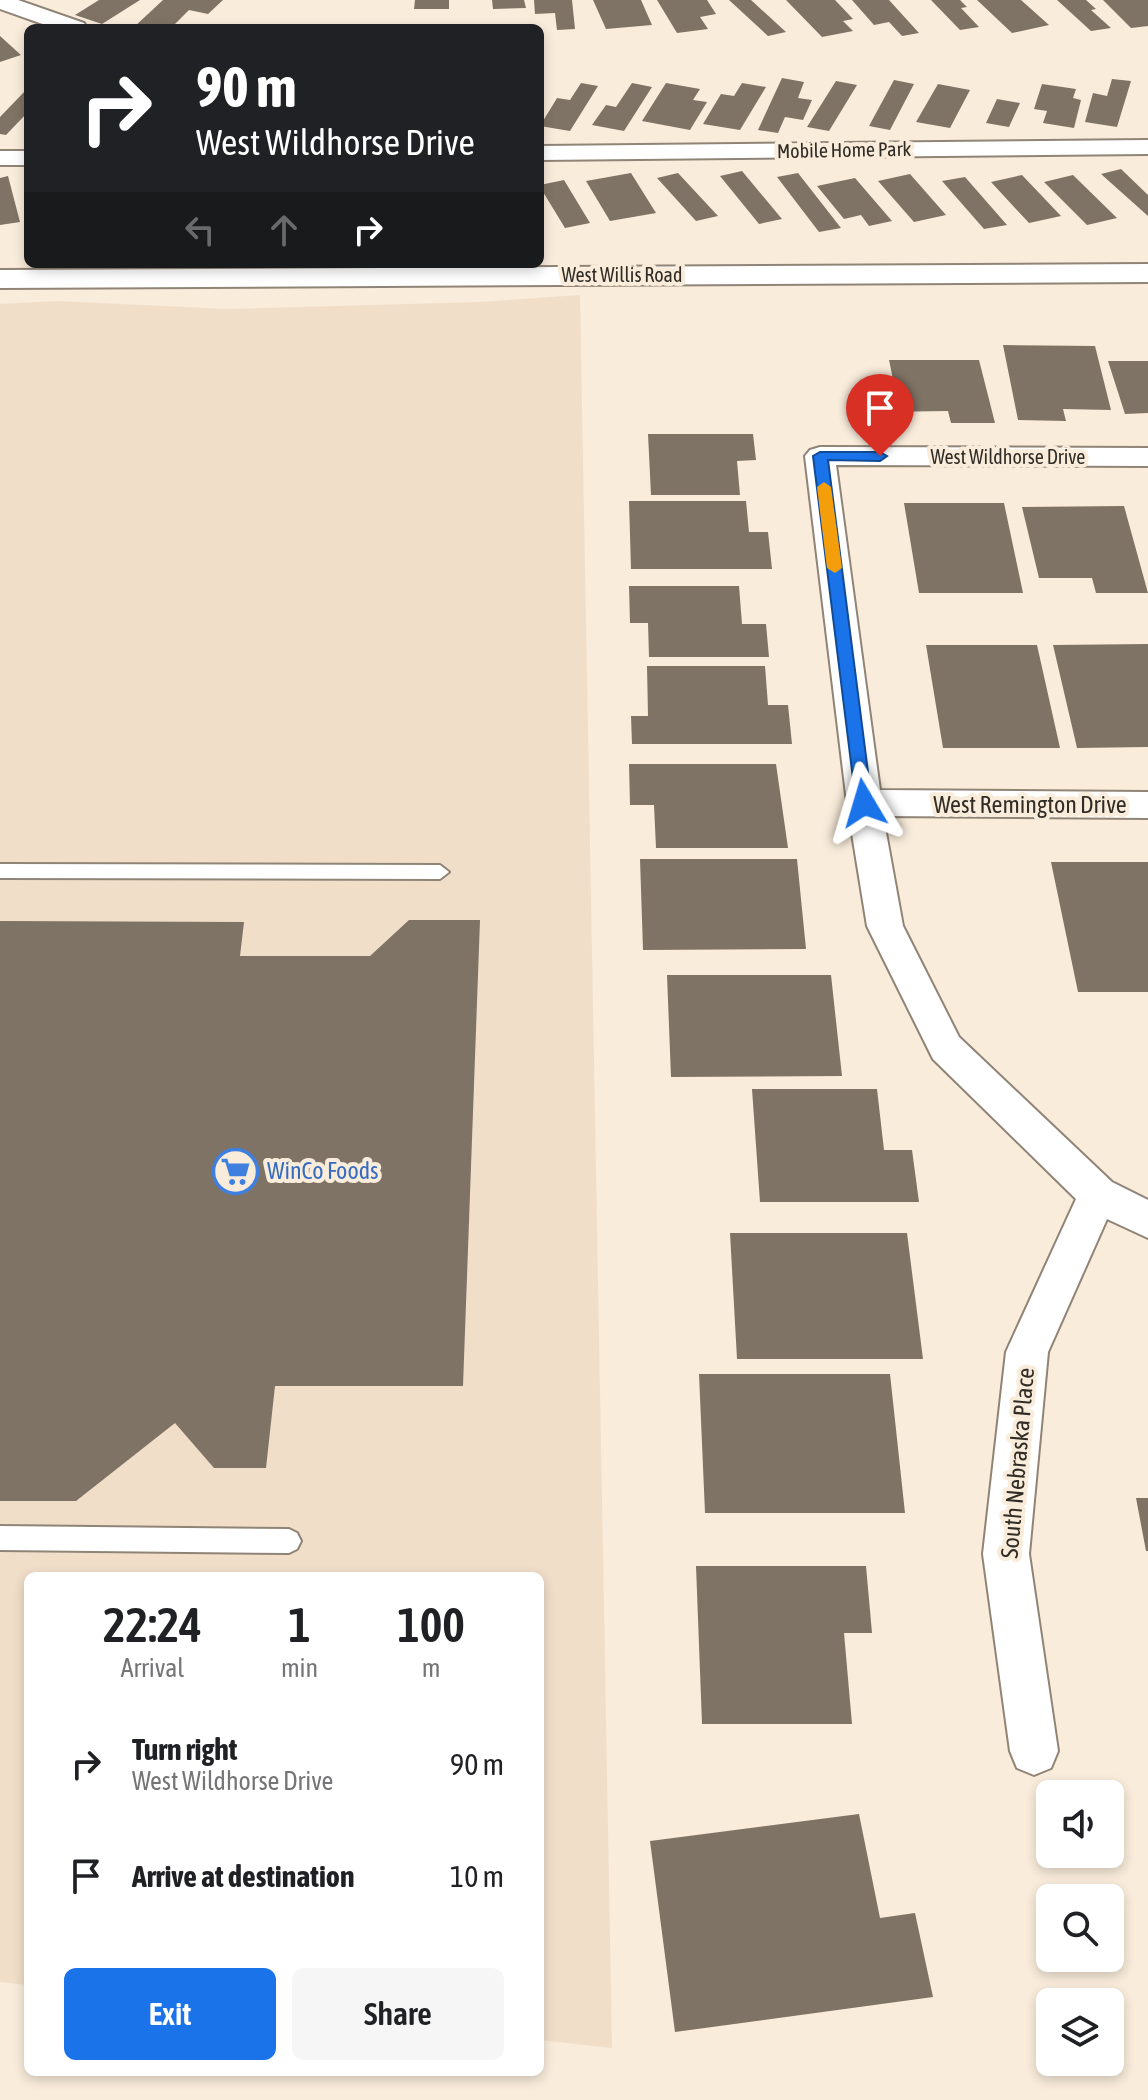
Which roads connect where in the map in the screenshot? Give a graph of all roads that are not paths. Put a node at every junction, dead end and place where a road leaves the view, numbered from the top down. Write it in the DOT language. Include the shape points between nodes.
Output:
graph roads {
  1 [pos="0,1"];
  2 [pos="65,24"];
  3 [pos="1148,147"];
  4 [pos="544,153"];
  5 [pos="0,158"];
  6 [pos="24,158"];
  7 [pos="1148,273"];
  8 [pos="0,279"];
  9 [pos="1148,457"];
  10 [pos="864,803"];
  11 [pos="1148,805"];
  12 [pos="0,871"];
  13 [pos="440,872"];
  14 [pos="1098,1194"];
  15 [pos="1148,1220"];
  16 [pos="0,1538"];
  17 [pos="289,1541"];
  18 [pos="1034,1751"];
  1 -- 2 [label="street"];
  3 -- 4 [label="street, Mobile Home Park"];
  5 -- 6 [label="street"];
  7 -- 8 [label="street, West Willis Road"];
  9 -- 10 [label="street, West Wildhorse Drive" via="820,456"];
  10 -- 11 [label="street, West Remington Drive"];
  10 -- 14 [label="street" via="885,926 946,1048"];
  12 -- 13 [label="lane"];
  14 -- 15 [label="street"];
  14 -- 18 [label="street, South Nebraska Place" via="1027,1352 1006,1554"];
  16 -- 17 [label="lane"];
}
